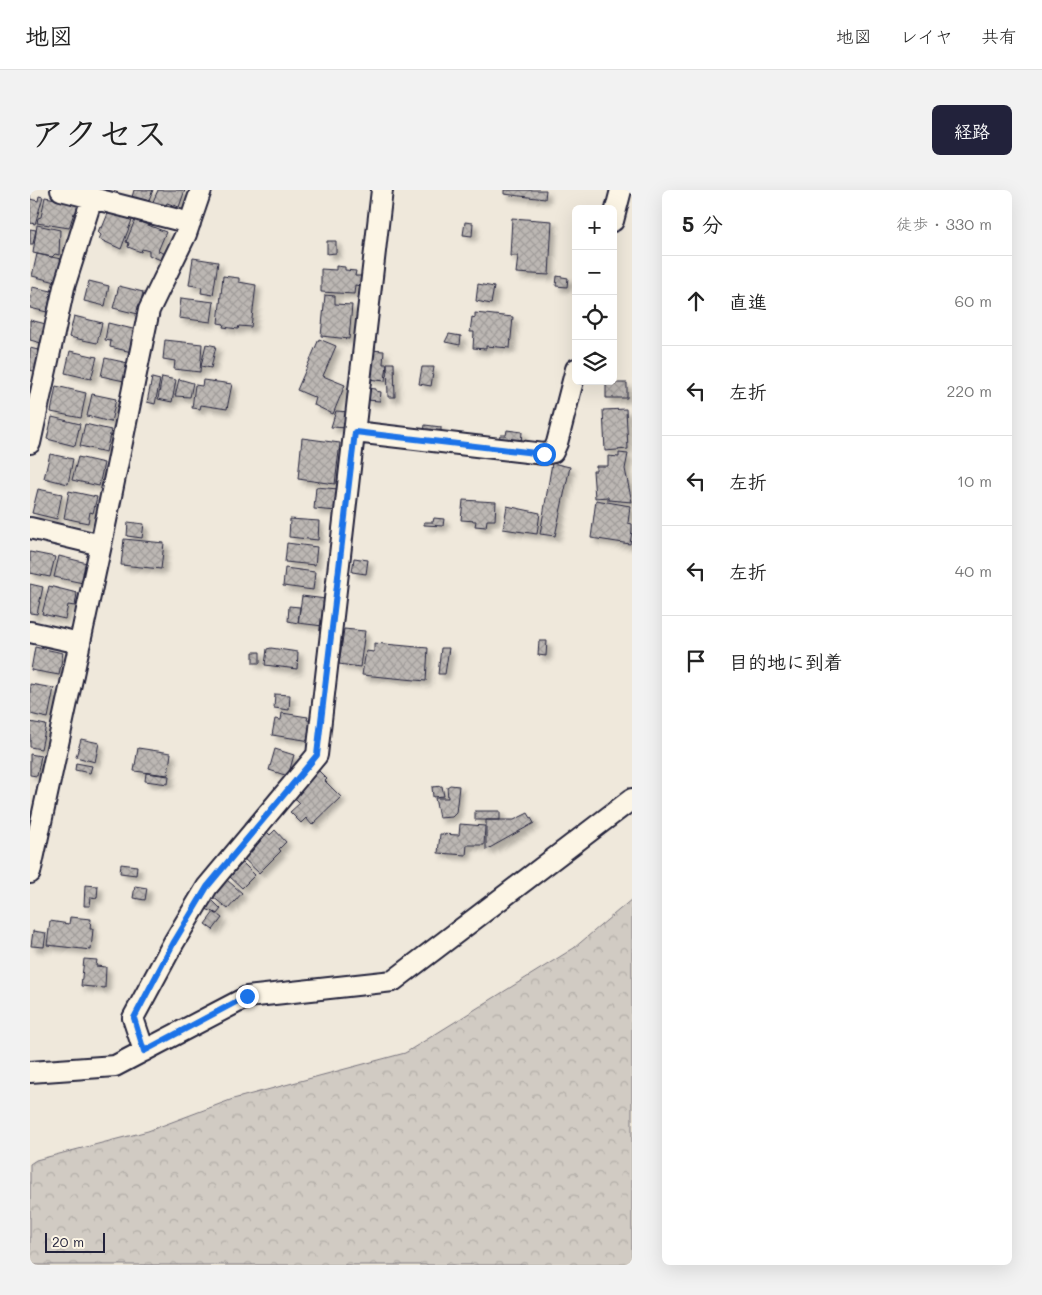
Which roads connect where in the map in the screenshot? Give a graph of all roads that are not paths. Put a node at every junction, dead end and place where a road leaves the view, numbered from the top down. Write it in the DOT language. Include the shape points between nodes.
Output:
graph roads {
  1 [pos="61,190"];
  2 [pos="202,190"];
  3 [pos="382,190"];
  4 [pos="621,190"];
  5 [pos="92,198"];
  6 [pos="617,206"];
  7 [pos="190,223"];
  8 [pos="572,385"];
  9 [pos="31,432"];
  10 [pos="355,432"];
  11 [pos="30,528"];
  12 [pos="101,546"];
  13 [pos="30,632"];
  14 [pos="80,643"];
  15 [pos="632,799"];
  16 [pos="30,873"];
  17 [pos="144,1051"];
  18 [pos="30,1072"];
  1 -- 5 [label="street"];
  2 -- 7 [label="street"];
  3 -- 10 [label="street"];
  4 -- 6 [label="street"];
  5 -- 7 [label="street"];
  5 -- 9 [label="street" via="64,287"];
  7 -- 12 [label="street" via="148,310"];
  8 -- 10 [label="street" via="557,443 553,452 544,454"];
  10 -- 17 [label="street" via="317,755 207,887 174,942 134,1018"];
  11 -- 12 [label="street"];
  12 -- 14 [label="street"];
  13 -- 14 [label="street"];
  14 -- 16 [label="street"];
  15 -- 17 [label="street" via="393,980 247,996"];
  17 -- 18 [label="street" via="115,1066"];
}
